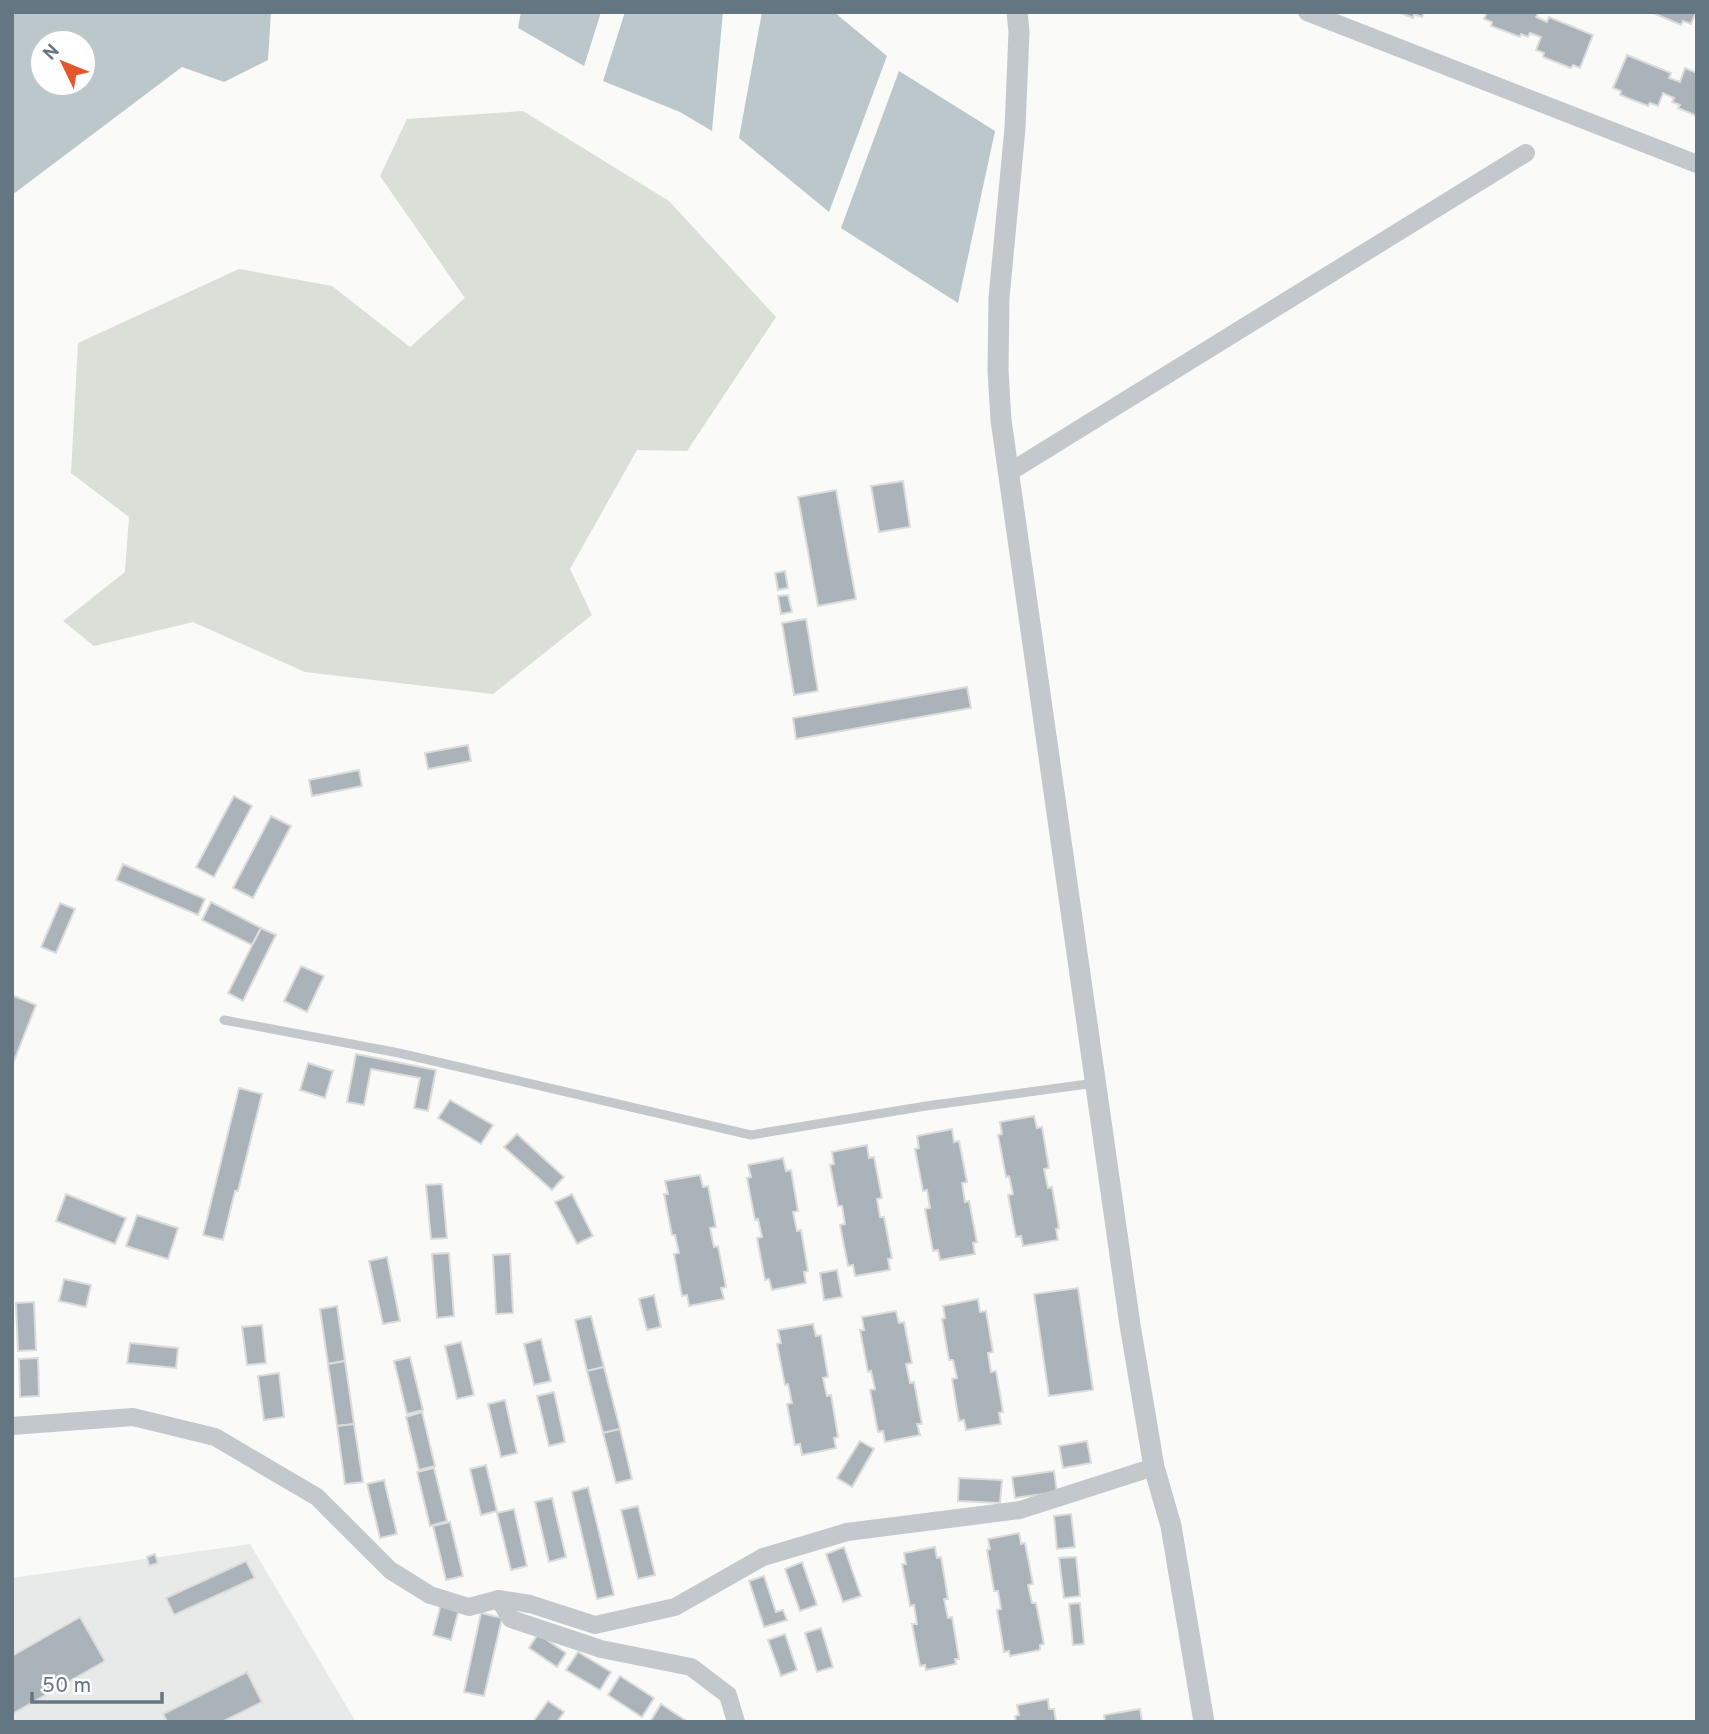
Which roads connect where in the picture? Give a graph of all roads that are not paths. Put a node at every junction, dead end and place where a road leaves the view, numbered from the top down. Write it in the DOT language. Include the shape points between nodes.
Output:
graph roads {
  1 [pos="1017,12"];
  2 [pos="1307,12"];
  3 [pos="1526,153"];
  4 [pos="1697,164"];
  5 [pos="1008,473"];
  6 [pos="224,1020"];
  7 [pos="1095,1083"];
  8 [pos="12,1426"];
  9 [pos="1154,1467"];
  10 [pos="499,1599"];
  11 [pos="736,1722"];
  12 [pos="1204,1722"];
  1 -- 5 [label="street" via="1015,128 998,324"];
  2 -- 4 [label="street"];
  3 -- 5 [label="street"];
  5 -- 7 [label="street"];
  6 -- 7 [label="lane" via="399,1053 751,1135"];
  7 -- 9 [label="street"];
  8 -- 10 [label="street" via="133,1417 215,1437 317,1497 390,1570 430,1595 469,1607"];
  9 -- 10 [label="street" via="1020,1510 847,1532 762,1557 675,1607 595,1625"];
  9 -- 12 [label="street" via="1171,1526"];
  10 -- 11 [label="street" via="511,1619 601,1649 691,1667 728,1695"];
}
